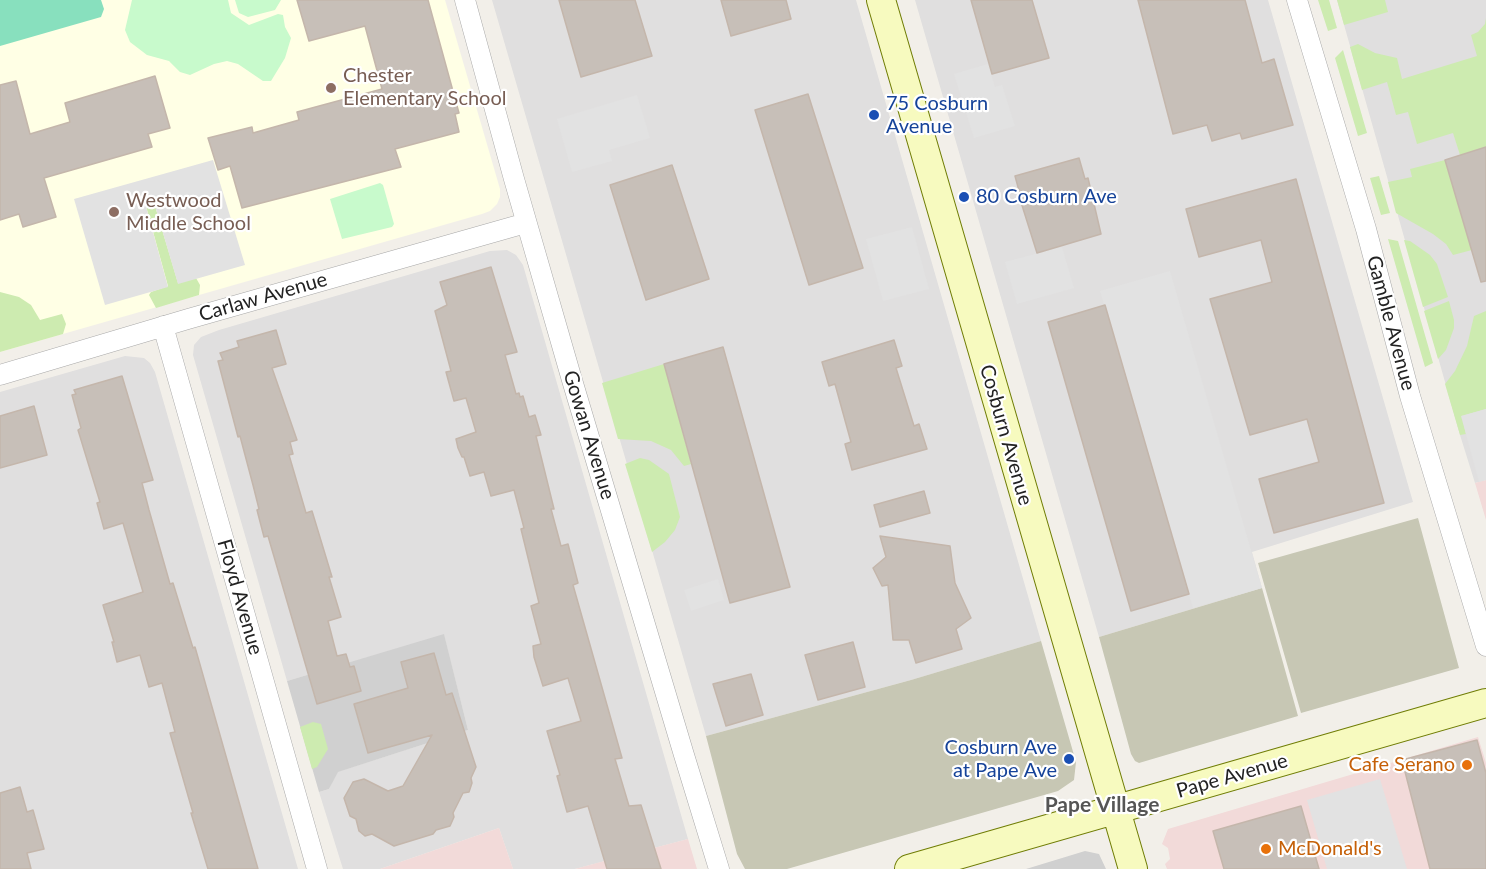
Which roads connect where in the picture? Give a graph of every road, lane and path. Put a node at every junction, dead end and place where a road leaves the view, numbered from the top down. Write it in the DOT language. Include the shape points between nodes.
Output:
graph roads {
  1 [pos="465,0"];
  2 [pos="881,0"];
  3 [pos="1297,0"];
  4 [pos="526,223"];
  5 [pos="163,326"];
  6 [pos="0,375"];
  7 [pos="1486,646"];
  8 [pos="1486,703"];
  9 [pos="1115,809"];
  10 [pos="318,869"];
  11 [pos="719,869"];
  12 [pos="909,869"];
  13 [pos="1133,869"];
  1 -- 4 [label="street, Gowan Avenue"];
  2 -- 9 [label="street, Cosburn Avenue"];
  3 -- 7 [label="street, Gamble Avenue"];
  4 -- 5 [label="street, Carlaw Avenue"];
  4 -- 11 [label="street, Gowan Avenue"];
  5 -- 6 [label="street, Carlaw Avenue"];
  5 -- 10 [label="street, Floyd Avenue"];
  8 -- 9 [label="street, Pape Avenue"];
  9 -- 12 [label="street, Pape Avenue"];
  9 -- 13 [label="street, Cosburn Avenue"];
}
